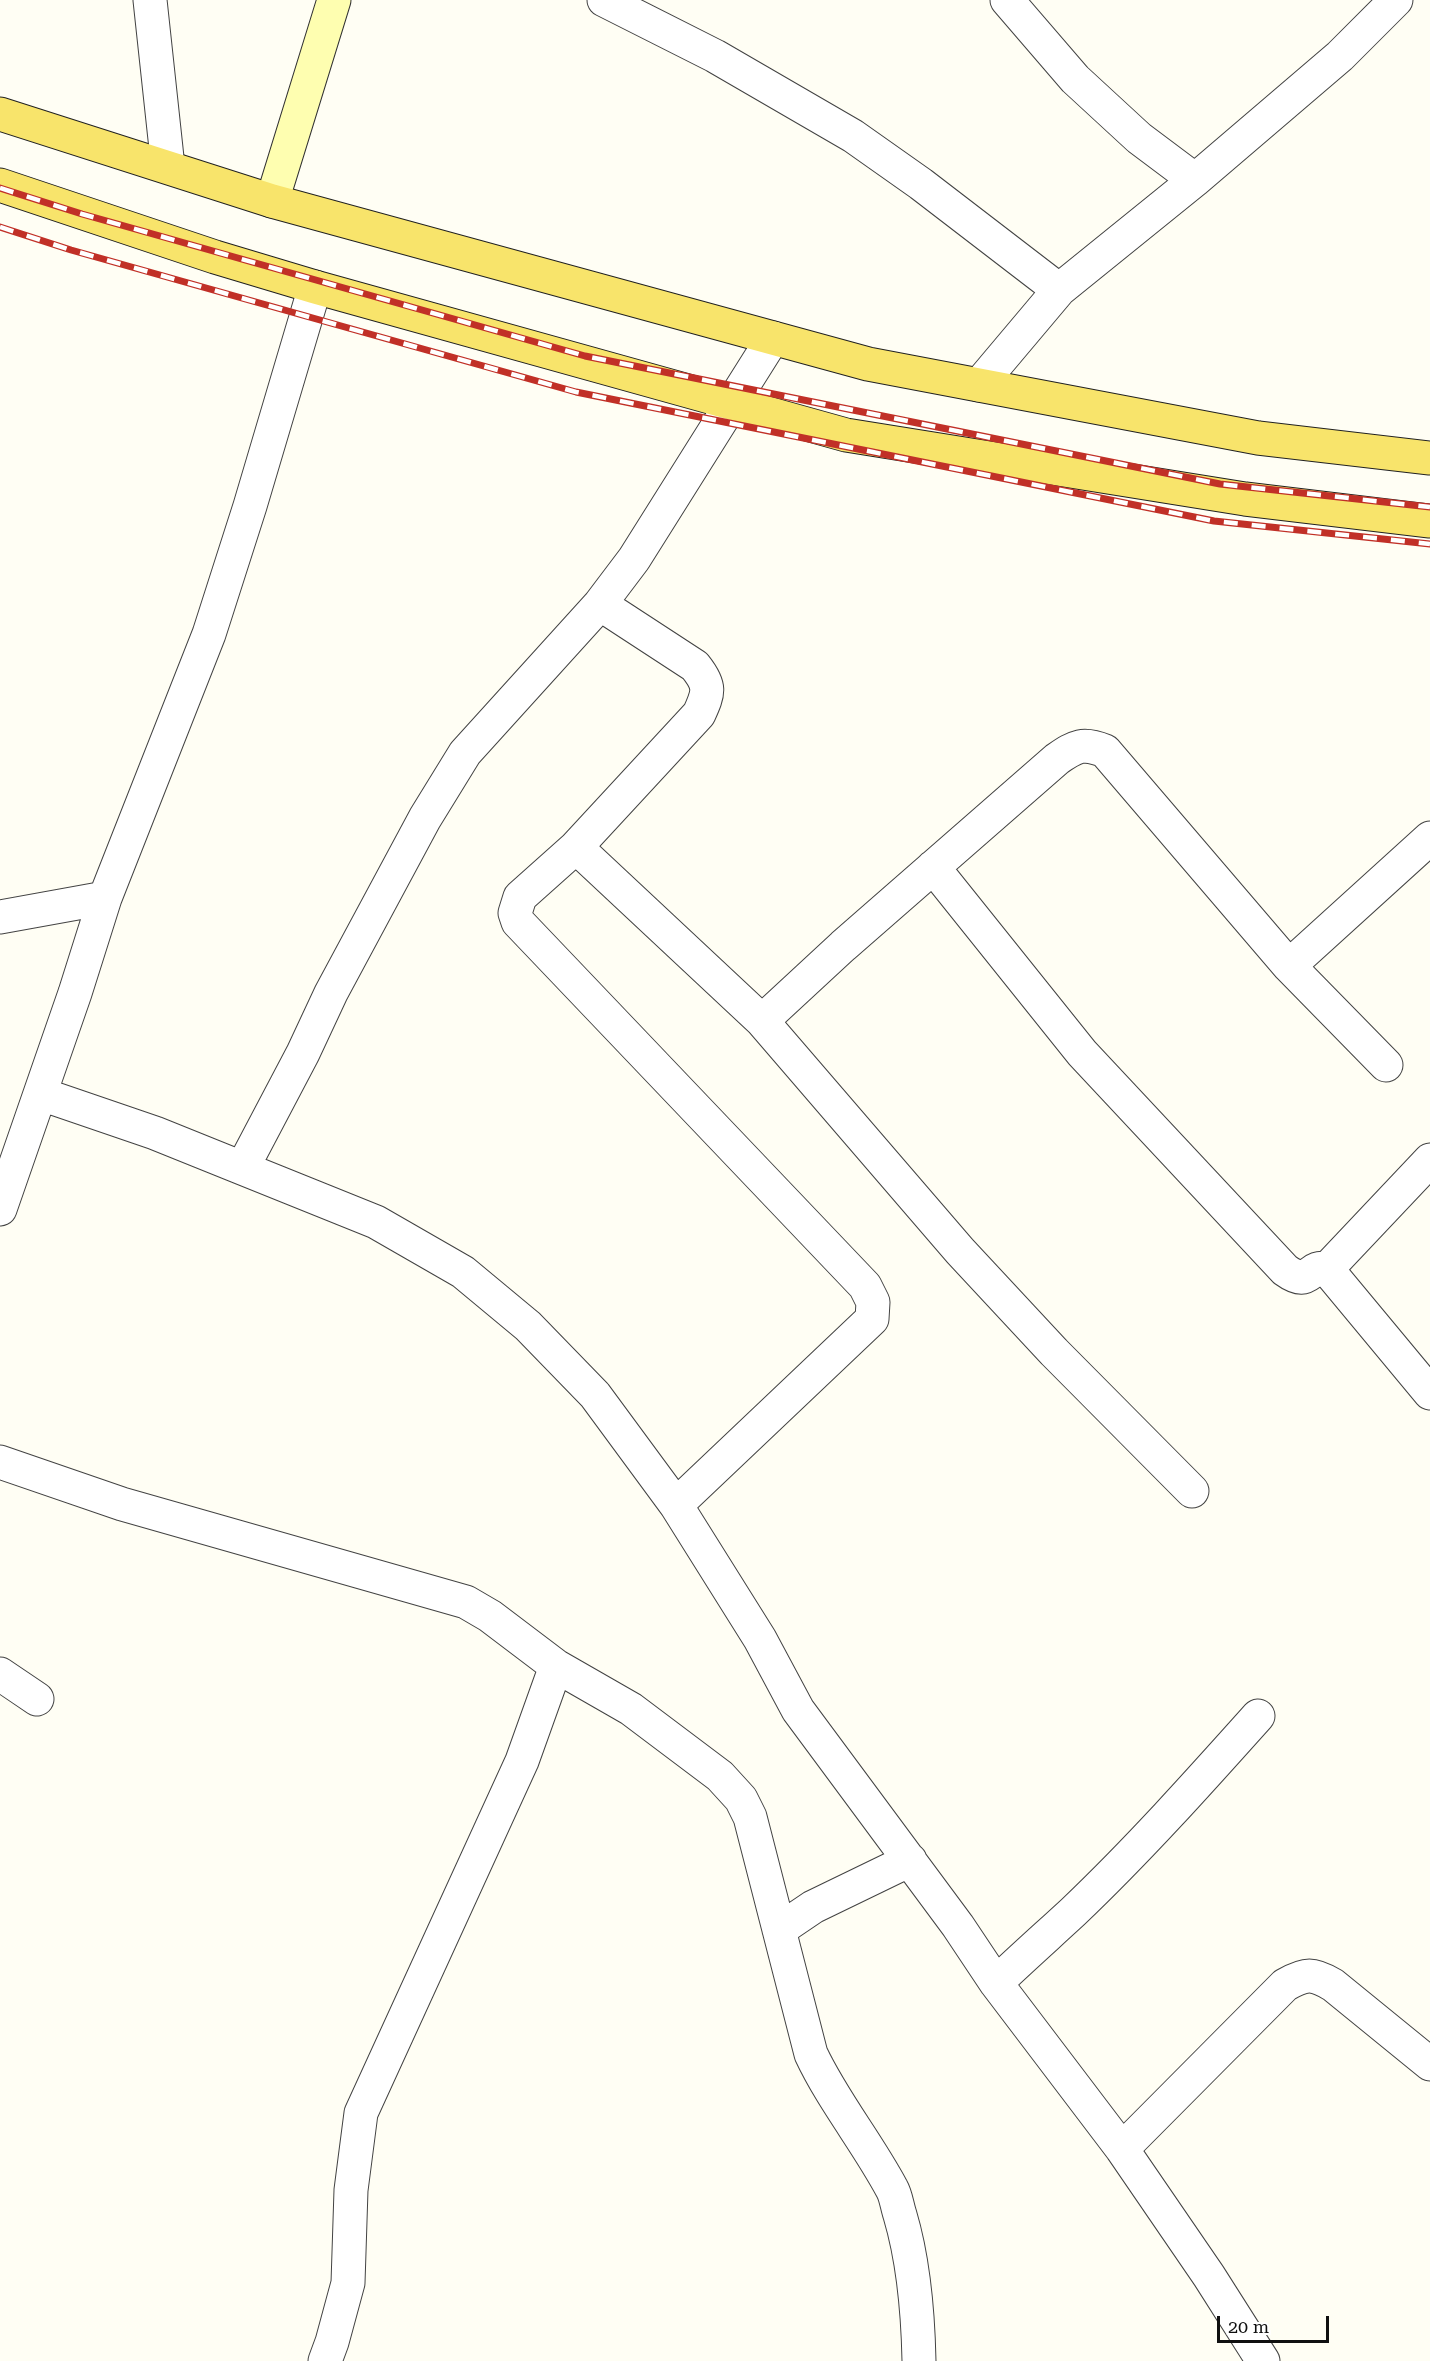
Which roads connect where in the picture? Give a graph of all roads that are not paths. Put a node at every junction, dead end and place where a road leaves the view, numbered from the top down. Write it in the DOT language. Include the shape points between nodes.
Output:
graph roads {
  1 [pos="150,0"];
  2 [pos="334,0"];
  3 [pos="604,0"];
  4 [pos="1006,0"];
  5 [pos="1396,0"];
  6 [pos="0,114"];
  7 [pos="168,167"];
  8 [pos="1195,180"];
  9 [pos="0,185"];
  10 [pos="272,201"];
  11 [pos="315,287"];
  12 [pos="1059,290"];
  13 [pos="772,338"];
  14 [pos="979,385"];
  15 [pos="731,403"];
  16 [pos="1430,458"];
  17 [pos="1430,521"];
  18 [pos="600,604"];
  19 [pos="1430,838"];
  20 [pos="576,847"];
  21 [pos="933,867"];
  22 [pos="105,898"];
  23 [pos="0,917"];
  24 [pos="1289,966"];
  25 [pos="762,1021"];
  26 [pos="1386,1065"];
  27 [pos="41,1094"];
  28 [pos="1430,1160"];
  29 [pos="243,1167"];
  30 [pos="0,1209"];
  31 [pos="1328,1269"];
  32 [pos="1430,1393"];
  33 [pos="0,1462"];
  34 [pos="1191,1491"];
  35 [pos="676,1505"];
  36 [pos="556,1666"];
  37 [pos="0,1674"];
  38 [pos="37,1699"];
  39 [pos="1258,1716"];
  40 [pos="910,1860"];
  41 [pos="779,1930"];
  42 [pos="996,1983"];
  43 [pos="1430,2064"];
  44 [pos="1122,2149"];
  45 [pos="325,2361"];
  46 [pos="919,2361"];
  47 [pos="1263,2361"];
  1 -- 7 [label="street"];
  2 -- 10 [label="main road"];
  3 -- 12 [label="street" via="715,56 853,136"];
  4 -- 8 [label="street" via="1075,79 1139,138"];
  5 -- 8 [label="street" via="1340,56"];
  6 -- 7 [label="main road"];
  7 -- 10 [label="main road"];
  8 -- 12 [label="street"];
  9 -- 11 [label="main road"];
  10 -- 13 [label="main road"];
  11 -- 15 [label="main road"];
  11 -- 22 [label="street" via="209,634"];
  12 -- 14 [label="street"];
  13 -- 14 [label="main road" via="868,364"];
  13 -- 15 [label="street"];
  14 -- 16 [label="main road" via="1258,438"];
  15 -- 17 [label="main road" via="846,435 1245,500"];
  15 -- 18 [label="street" via="634,559"];
  18 -- 20 [label="street" via="695,666 705,679 708,694 699,714"];
  18 -- 29 [label="street" via="465,753 331,993"];
  19 -- 24 [label="street"];
  20 -- 25 [label="street"];
  20 -- 35 [label="street" via="520,897 515,913 518,922 865,1286 873,1302 872,1318 861,1330"];
  21 -- 24 [label="street" via="1057,759 1071,749 1095,747 1105,751"];
  21 -- 25 [label="street"];
  21 -- 31 [label="street" via="1083,1053 1285,1270 1303,1279 1319,1269"];
  22 -- 23 [label="street"];
  22 -- 27 [label="street"];
  24 -- 26 [label="street"];
  25 -- 34 [label="street" via="960,1251"];
  27 -- 29 [label="street"];
  27 -- 30 [label="street"];
  28 -- 31 [label="street"];
  29 -- 35 [label="street" via="376,1222 463,1272 528,1326 595,1395"];
  31 -- 32 [label="street"];
  33 -- 36 [label="street" via="122,1504 466,1602"];
  35 -- 40 [label="street" via="760,1639 798,1710"];
  36 -- 41 [label="street" via="630,1709 720,1776 741,1799 750,1817"];
  36 -- 45 [label="street" via="522,1761 361,2113 351,2190 348,2283"];
  37 -- 38 [label="street"];
  39 -- 42 [label="street" via="1133,1850"];
  40 -- 41 [label="street" via="813,1907"];
  40 -- 42 [label="street"];
  41 -- 46 [label="street" via="811,2054 892,2190 906,2235"];
  42 -- 44 [label="street"];
  43 -- 44 [label="street" via="1333,1985 1317,1975 1299,1977 1285,1985"];
  44 -- 47 [label="street"];
}
